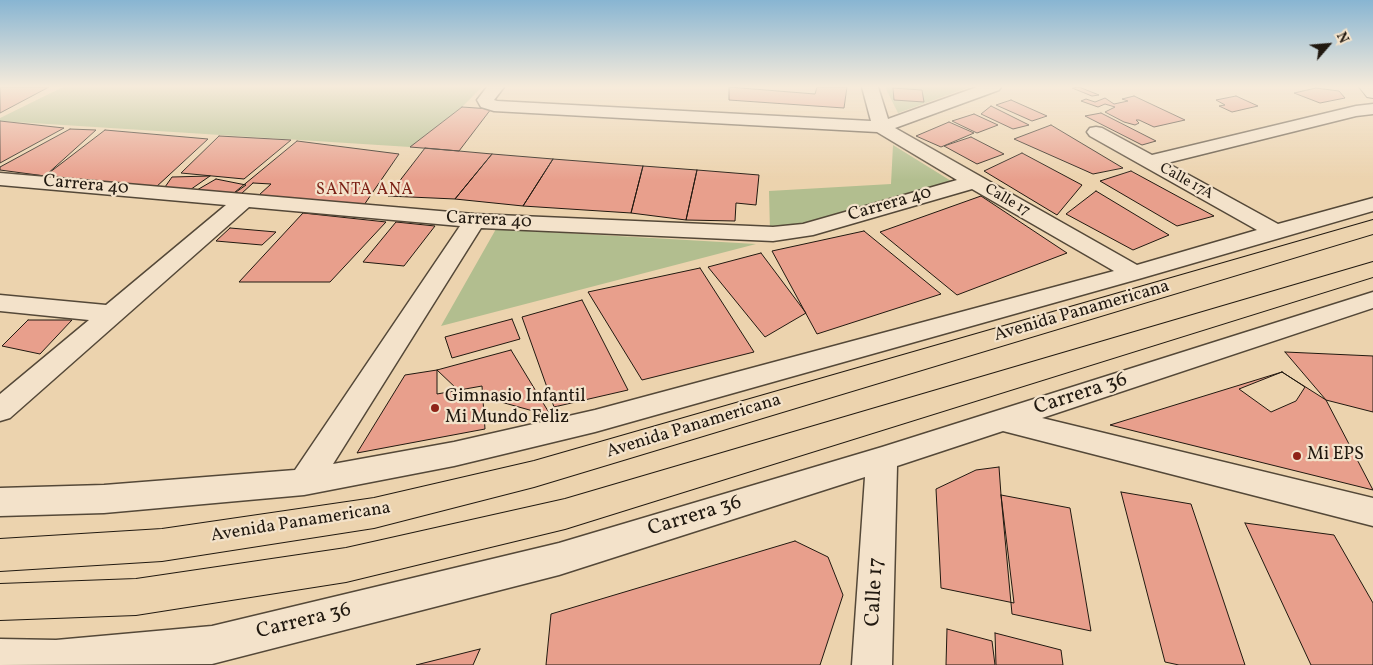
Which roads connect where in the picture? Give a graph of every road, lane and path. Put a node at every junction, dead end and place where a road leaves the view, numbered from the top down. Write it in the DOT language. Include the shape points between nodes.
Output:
graph roads {
  1 [pos="720,118"];
  2 [pos="879,118"];
  3 [pos="906,118"];
  4 [pos="1327,118"];
  5 [pos="881,127"];
  6 [pos="1096,132"];
  7 [pos="1149,162"];
  8 [pos="0,179"];
  9 [pos="973,182"];
  10 [pos="243,202"];
  11 [pos="1373,204"];
  12 [pos="474,221"];
  13 [pos="1373,227"];
  14 [pos="1276,232"];
  15 [pos="1373,269"];
  16 [pos="1134,273"];
  17 [pos="1373,300"];
  18 [pos="0,303"];
  19 [pos="112,314"];
  20 [pos="0,410"];
  21 [pos="1002,420"];
  22 [pos="882,458"];
  23 [pos="304,482"];
  24 [pos="0,502"];
  25 [pos="1373,512"];
  26 [pos="0,555"];
  27 [pos="0,602"];
  28 [pos="204,655"];
  29 [pos="0,658"];
  30 [pos="872,665"];
  1 -- 5 [label="street"];
  2 -- 5 [label="street"];
  3 -- 5 [label="street"];
  4 -- 7 [label="street"];
  5 -- 9 [label="street, Calle 17"];
  6 -- 7 [label="street, Calle 17A"];
  7 -- 14 [label="street, Calle 17A"];
  8 -- 10 [label="street, Carrera 40"];
  9 -- 12 [label="street, Carrera 40" via="805,230 773,234"];
  9 -- 16 [label="street, Calle 17"];
  10 -- 12 [label="street, Carrera 40"];
  10 -- 19 [label="street"];
  11 -- 14 [label="street"];
  12 -- 23 [label="street"];
  13 -- 26 [label="main road, Avenida Panamericana" via="534,474 374,513 162,545"];
  14 -- 16 [label="street"];
  15 -- 27 [label="main road" via="565,514 337,567 136,597"];
  16 -- 23 [label="street" via="595,421 454,454"];
  17 -- 21 [label="street, Carrera 36"];
  18 -- 19 [label="street"];
  19 -- 20 [label="street"];
  21 -- 22 [label="street, Carrera 36"];
  21 -- 25 [label="street"];
  22 -- 28 [label="street, Carrera 36" via="559,559"];
  22 -- 30 [label="street, Calle 17"];
  23 -- 24 [label="street" via="104,500"];
  28 -- 29 [label="street, Carrera 36"];
}
